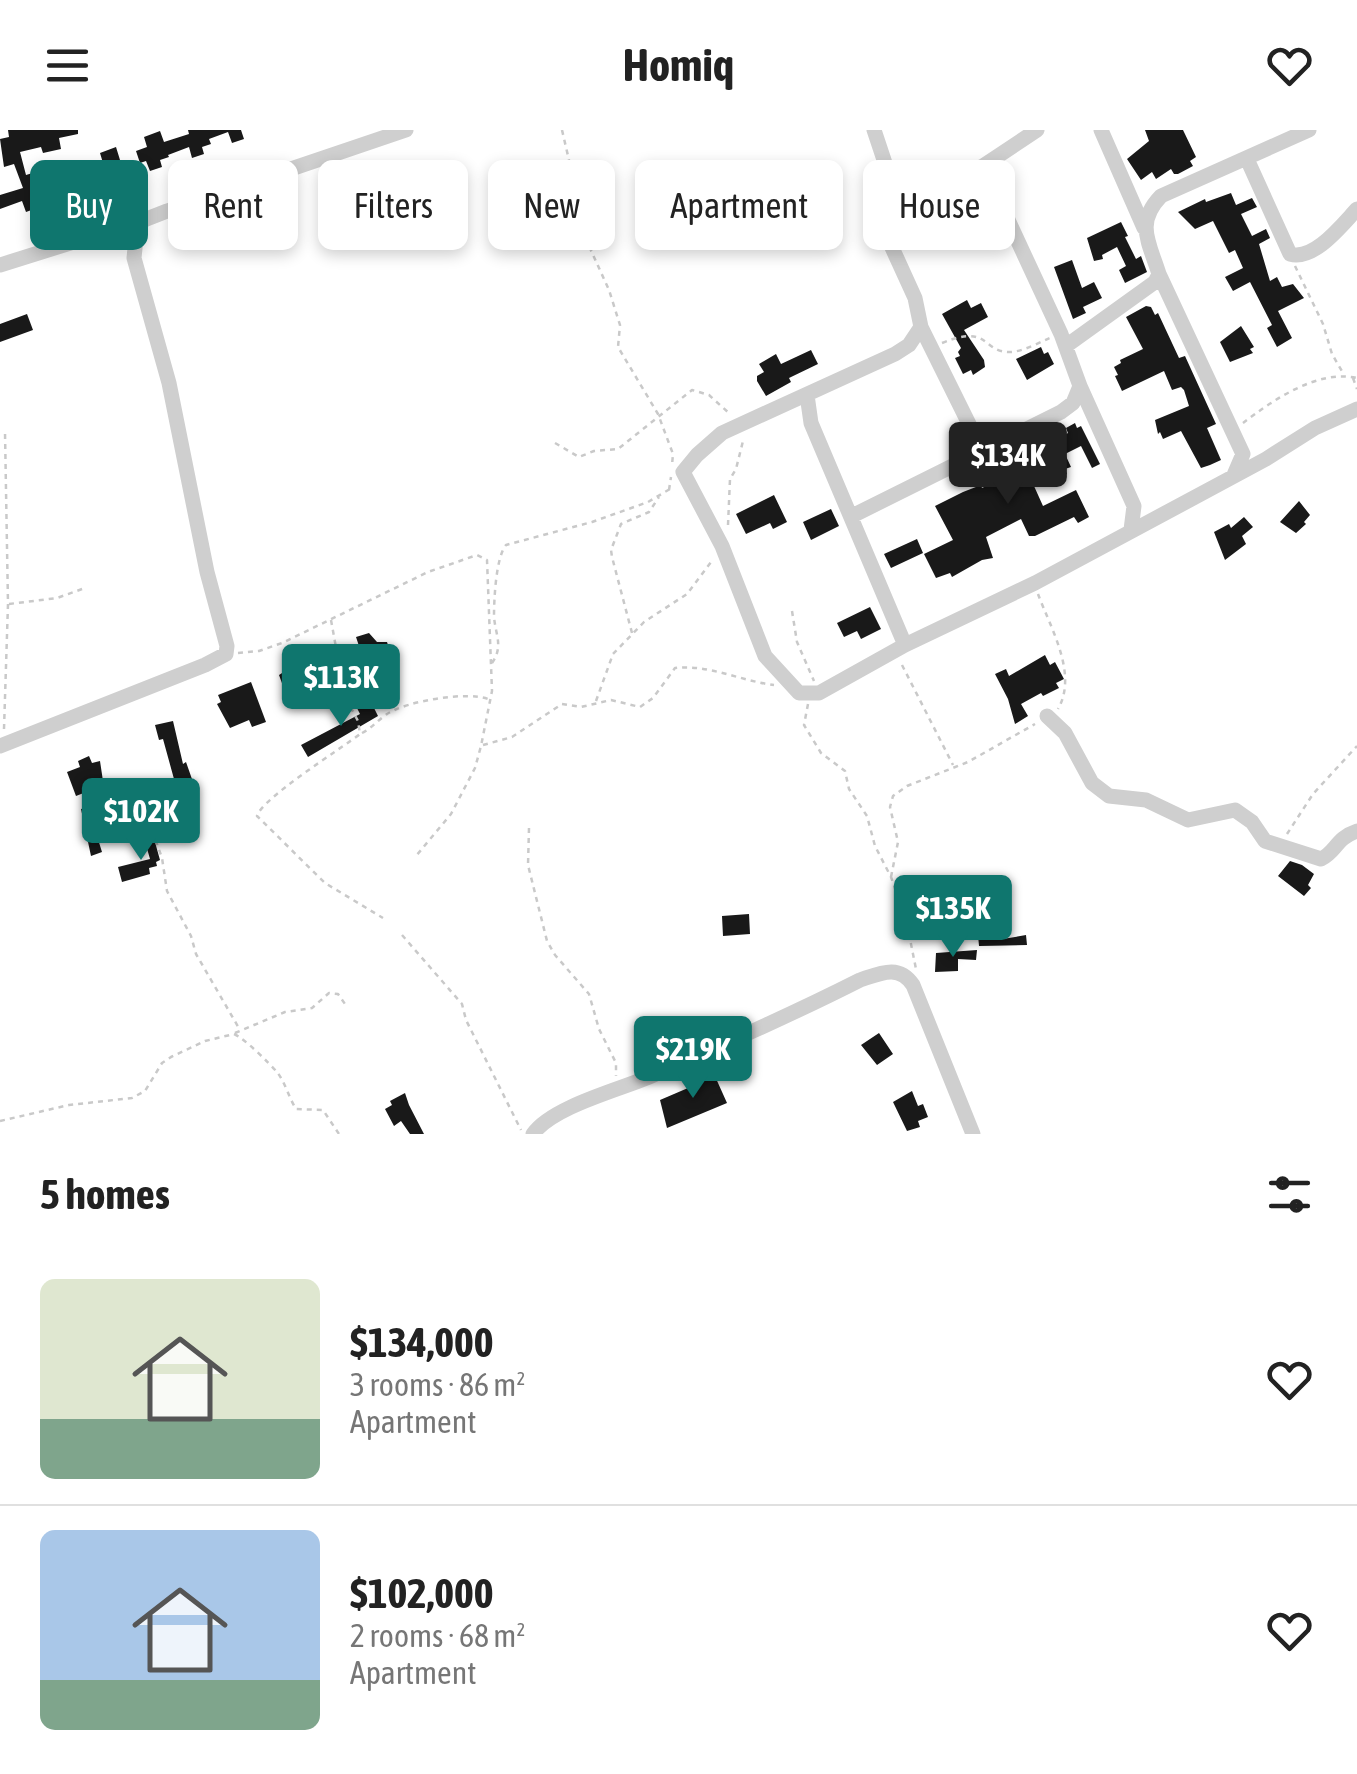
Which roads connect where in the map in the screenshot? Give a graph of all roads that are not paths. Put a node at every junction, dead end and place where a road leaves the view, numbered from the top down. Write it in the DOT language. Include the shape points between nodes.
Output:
graph roads {
  1 [pos="350,130"];
  2 [pos="366,130"];
  3 [pos="406,130"];
  4 [pos="874,130"];
  5 [pos="1037,130"];
  6 [pos="1101,130"];
  7 [pos="1309,130"];
  8 [pos="382,138"];
  9 [pos="344,150"];
  10 [pos="884,160"];
  11 [pos="992,160"];
  12 [pos="1247,160"];
  13 [pos="1357,209"];
  14 [pos="148,219"];
  15 [pos="1145,232"];
  16 [pos="1015,235"];
  17 [pos="48,250"];
  18 [pos="135,250"];
  19 [pos="893,250"];
  20 [pos="0,265"];
  21 [pos="1159,274"];
  22 [pos="921,327"];
  23 [pos="1064,340"];
  24 [pos="1080,386"];
  25 [pos="802,401"];
  26 [pos="1357,410"];
  27 [pos="987,450"];
  28 [pos="1234,475"];
  29 [pos="1134,506"];
  30 [pos="852,516"];
  31 [pos="1152,519"];
  32 [pos="1131,530"];
  33 [pos="900,648"];
  34 [pos="1047,716"];
  35 [pos="0,743"];
  36 [pos="1357,830"];
  37 [pos="530,1134"];
  38 [pos="973,1134"];
  1 -- 9 [label="street"];
  2 -- 8 [label="street"];
  3 -- 8 [label="street"];
  4 -- 10 [label="street"];
  5 -- 11 [label="street"];
  6 -- 15 [label="street"];
  7 -- 12 [label="street"];
  8 -- 9 [label="street"];
  9 -- 14 [label="street"];
  12 -- 13 [label="street" via="1290,254 1309,254"];
  12 -- 15 [label="street" via="1161,196 1147,212"];
  15 -- 21 [label="street"];
  16 -- 23 [label="street"];
  17 -- 20 [label="street"];
  18 -- 35 [label="street" via="226,654"];
  19 -- 22 [label="street"];
  21 -- 23 [label="street" via="1148,290"];
  21 -- 28 [label="street" via="1243,454"];
  22 -- 25 [label="street" via="895,354"];
  22 -- 27 [label="street"];
  23 -- 24 [label="street"];
  24 -- 27 [label="street" via="1061,412"];
  24 -- 29 [label="street"];
  25 -- 30 [label="street"];
  25 -- 33 [label="street" via="708,443 683,472 723,548 765,656 790,687 816,693"];
  26 -- 28 [label="street"];
  27 -- 30 [label="street"];
  28 -- 31 [label="street"];
  29 -- 31 [label="street"];
  29 -- 32 [label="street"];
  30 -- 33 [label="street"];
  31 -- 32 [label="street"];
  32 -- 33 [label="street"];
  34 -- 36 [label="street" via="1065,733 1092,783 1109,796 1146,800 1188,820 1236,810 1265,841 1324,858"];
  37 -- 38 [label="street" via="860,980 896,971 914,985"];
}
